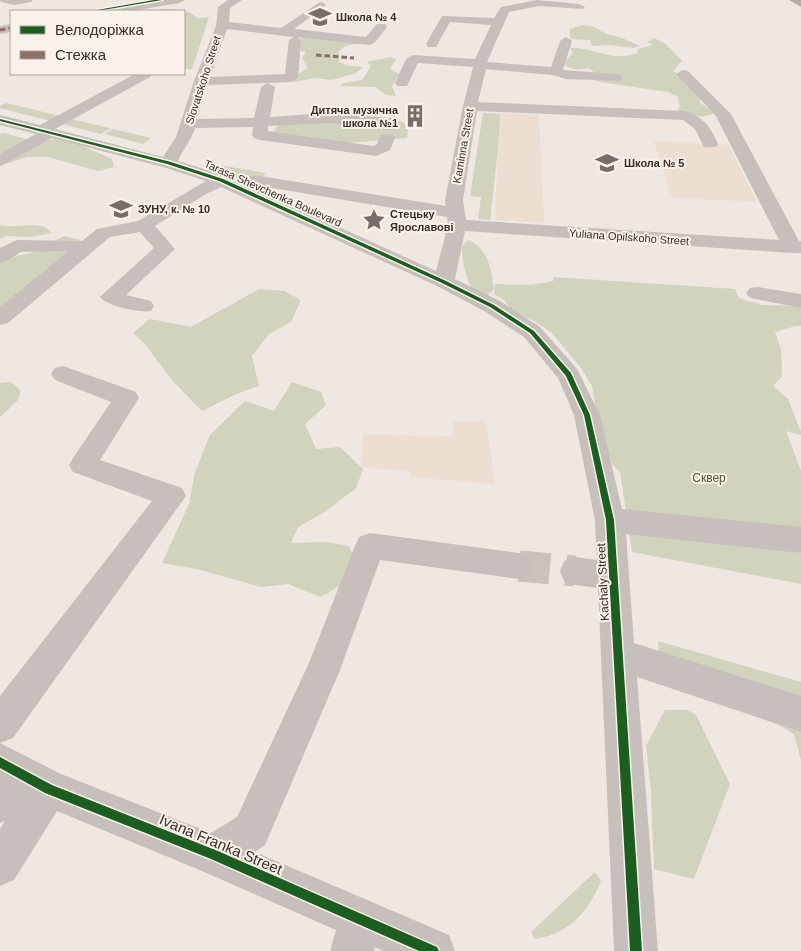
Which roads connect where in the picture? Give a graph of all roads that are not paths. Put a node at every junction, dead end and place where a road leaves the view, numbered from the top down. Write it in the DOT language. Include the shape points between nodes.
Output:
graph roads {
  1 [pos="5,0"];
  2 [pos="27,0"];
  3 [pos="179,0"];
  4 [pos="236,0"];
  5 [pos="795,0"];
  6 [pos="801,4"];
  7 [pos="320,5"];
  8 [pos="579,8"];
  9 [pos="119,10"];
  10 [pos="500,18"];
  11 [pos="222,25"];
  12 [pos="381,27"];
  13 [pos="284,31"];
  14 [pos="295,40"];
  15 [pos="566,41"];
  16 [pos="432,44"];
  17 [pos="480,64"];
  18 [pos="190,71"];
  19 [pos="553,71"];
  20 [pos="684,74"];
  21 [pos="143,75"];
  22 [pos="203,76"];
  23 [pos="615,78"];
  24 [pos="402,83"];
  25 [pos="268,87"];
  26 [pos="470,106"];
  27 [pos="0,120"];
  28 [pos="260,122"];
  29 [pos="188,124"];
  30 [pos="46,132"];
  31 [pos="710,144"];
  32 [pos="0,161"];
  33 [pos="169,163"];
  34 [pos="221,180"];
  35 [pos="456,219"];
  36 [pos="144,226"];
  37 [pos="86,247"];
  38 [pos="796,247"];
  39 [pos="0,257"];
  40 [pos="444,282"];
  41 [pos="757,293"];
  42 [pos="801,301"];
  43 [pos="142,306"];
  44 [pos="0,318"];
  45 [pos="63,374"];
  46 [pos="610,520"];
  47 [pos="801,540"];
  48 [pos="519,566"];
  49 [pos="575,572"];
  50 [pos="614,576"];
  51 [pos="618,654"];
  52 [pos="801,714"];
  53 [pos="0,725"];
  54 [pos="17,782"];
  55 [pos="214,855"];
  56 [pos="0,866"];
  57 [pos="356,935"];
  58 [pos="433,951"];
  59 [pos="636,951"];
  1 -- 2 [label="street"];
  3 -- 9 [label="street"];
  4 -- 11 [label="street, Slovatskoho Street" via="224,7"];
  5 -- 6 [label="main road"];
  7 -- 13 [label="street"];
  8 -- 10 [label="street" via="539,3 505,10"];
  10 -- 16 [label="street" via="446,18"];
  10 -- 17 [label="street, Kaminna Street"];
  11 -- 13 [label="street"];
  11 -- 22 [label="street, Slovatskoho Street"];
  12 -- 13 [label="street" via="369,41"];
  14 -- 22 [label="street" via="291,78"];
  15 -- 19 [label="street" via="557,69"];
  17 -- 19 [label="street"];
  17 -- 24 [label="street" via="413,59"];
  17 -- 26 [label="street, Kaminna Street"];
  18 -- 22 [label="street"];
  19 -- 23 [label="street" via="566,75"];
  20 -- 38 [label="street" via="724,114"];
  21 -- 30 [label="street"];
  22 -- 29 [label="street, Slovatskoho Street"];
  25 -- 28 [label="street"];
  26 -- 31 [label="street" via="684,116 697,120"];
  26 -- 35 [label="street, Kaminna Street" via="454,200"];
  27 -- 30 [label="street, Tarasa Shevchenka Boulevard"];
  28 -- 28 [label="street" via="260,135 376,151 384,147 392,123 328,118"];
  28 -- 29 [label="street"];
  29 -- 33 [label="street, Slovatskoho Street" via="184,138"];
  30 -- 32 [label="street"];
  30 -- 33 [label="street, Tarasa Shevchenka Boulevard"];
  33 -- 34 [label="street, Tarasa Shevchenka Boulevard"];
  34 -- 35 [label="street, Tarasa Shevchenka Boulevard" via="260,181"];
  34 -- 36 [label="street"];
  34 -- 40 [label="street, Tarasa Shevchenka Boulevard"];
  35 -- 38 [label="street, Yuliana Opilskoho Street"];
  35 -- 40 [label="street, Kaminna Street"];
  36 -- 37 [label="street" via="104,233"];
  36 -- 43 [label="street" via="165,249 111,297"];
  37 -- 39 [label="street" via="17,246"];
  37 -- 44 [label="street"];
  40 -- 46 [label="street, Kachaly Street" via="492,306 532,332 569,376 587,415"];
  41 -- 42 [label="street"];
  45 -- 53 [label="street" via="127,398 82,465 172,496"];
  46 -- 47 [label="street"];
  46 -- 50 [label="street, Kachaly Street"];
  48 -- 55 [label="street" via="370,546 323,670 251,831"];
  49 -- 50 [label="street"];
  50 -- 51 [label="street, Kachaly Street"];
  51 -- 52 [label="street"];
  51 -- 59 [label="street, Kachaly Street"];
  54 -- 55 [label="street, Ivana Franka Street"];
  54 -- 56 [label="street"];
  55 -- 57 [label="street, Ivana Franka Street"];
  57 -- 58 [label="street, Ivana Franka Street"];
}
